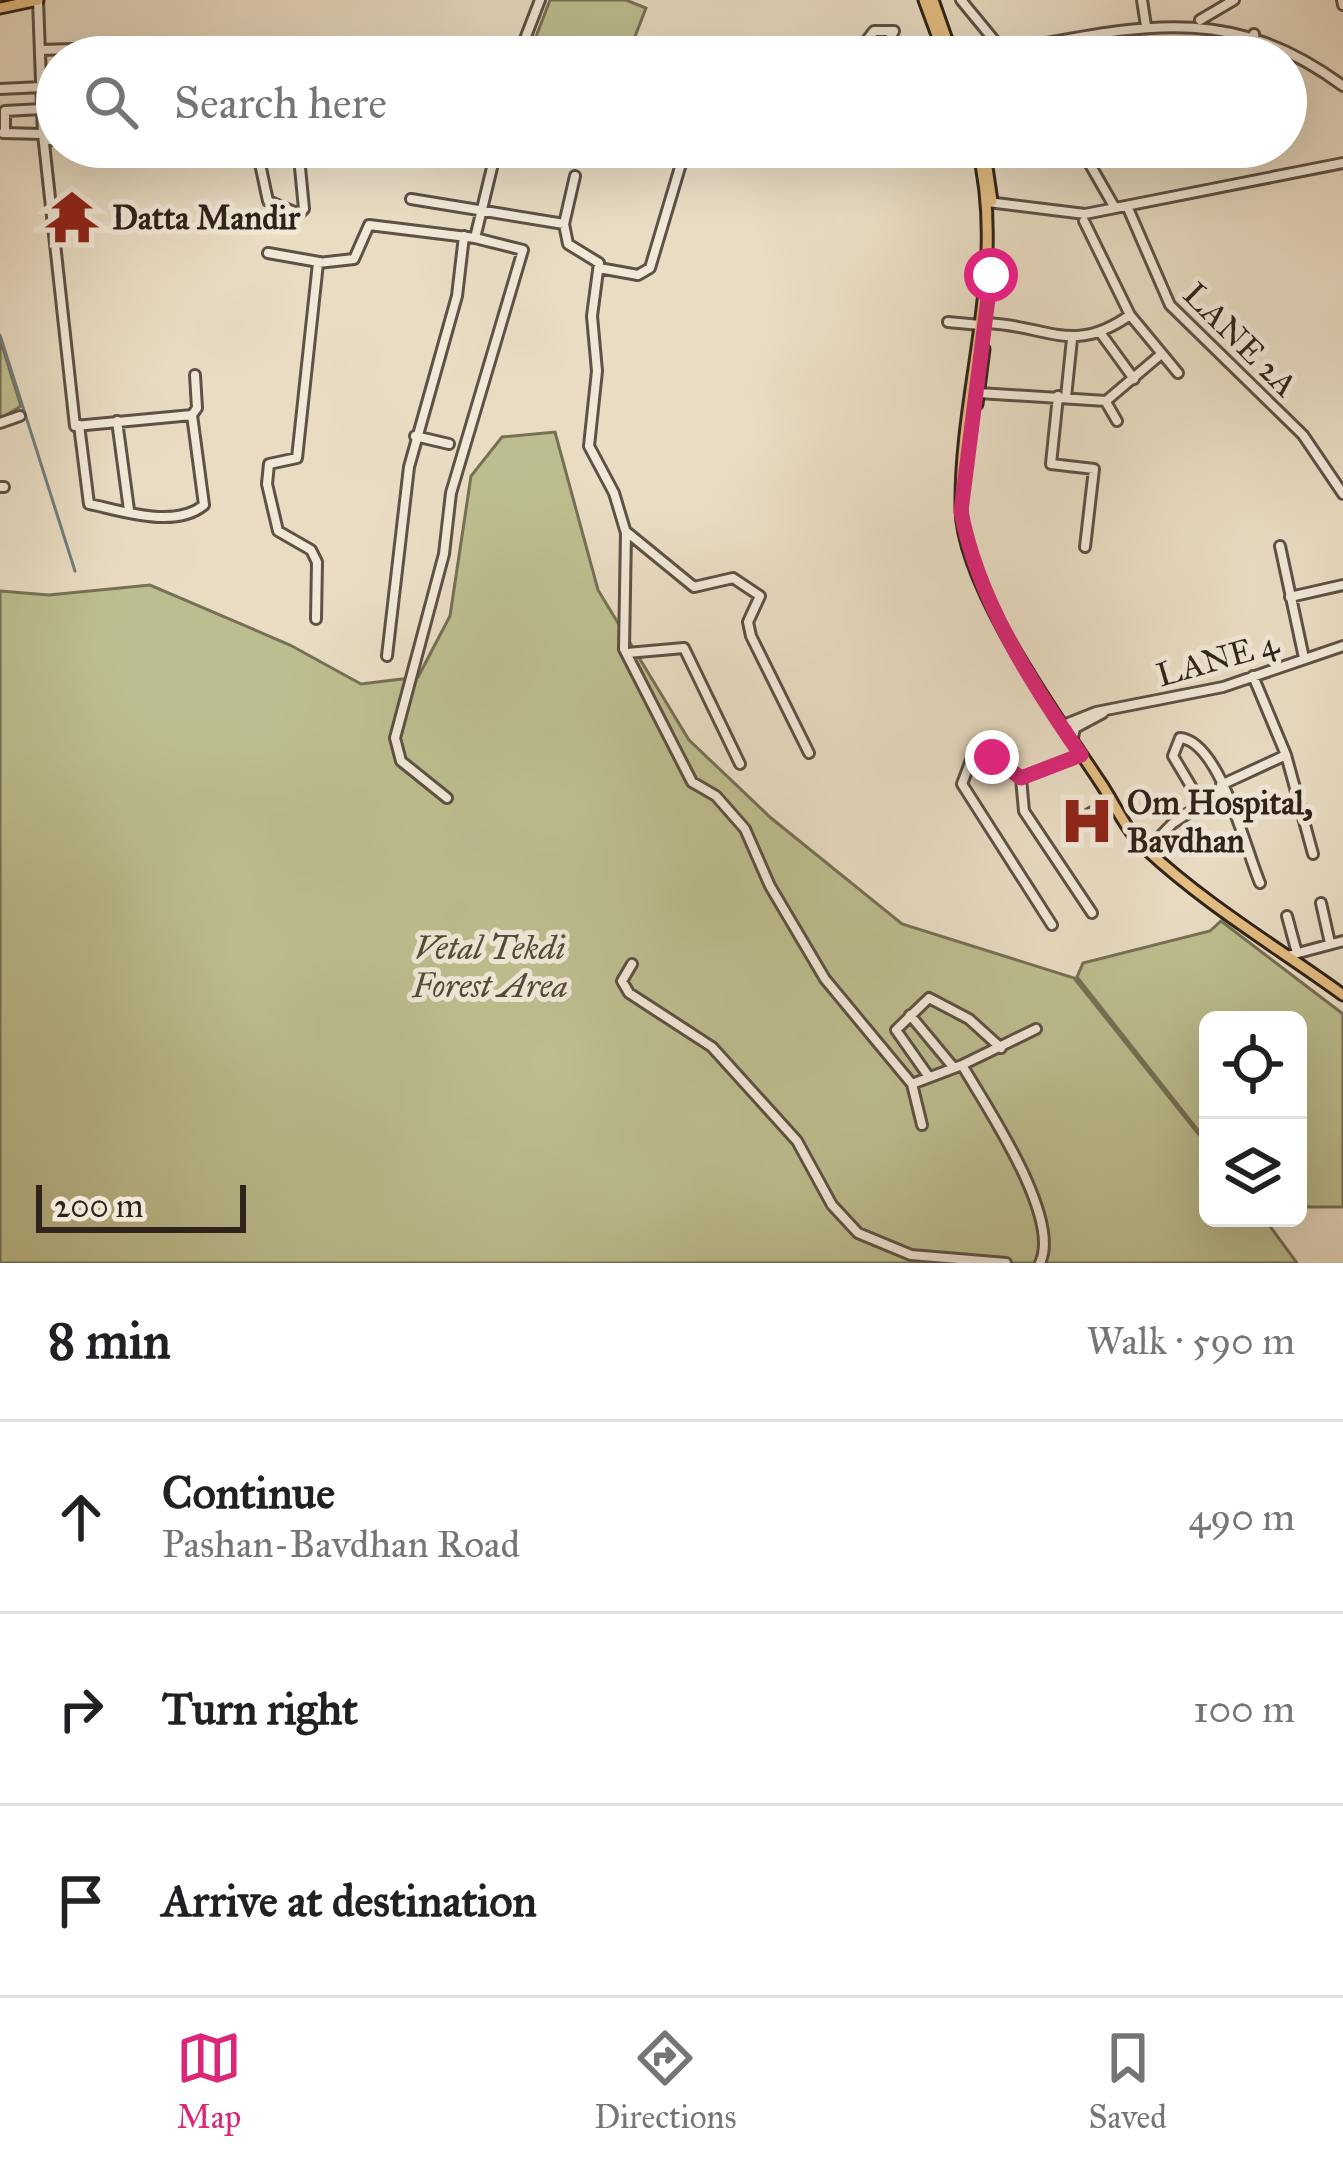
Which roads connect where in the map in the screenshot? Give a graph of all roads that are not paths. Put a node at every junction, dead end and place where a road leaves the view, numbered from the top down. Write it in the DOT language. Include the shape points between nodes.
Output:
graph roads {
  1 [pos="38,0"];
  2 [pos="540,0"];
  3 [pos="929,0"];
  4 [pos="961,0"];
  5 [pos="1142,0"];
  6 [pos="1234,0"];
  7 [pos="0,8"];
  8 [pos="1198,21"];
  9 [pos="1146,26"];
  10 [pos="1254,34"];
  11 [pos="39,36"];
  12 [pos="526,36"];
  13 [pos="870,36"];
  14 [pos="891,36"];
  15 [pos="942,36"];
  16 [pos="991,36"];
  17 [pos="1090,36"];
  18 [pos="1258,36"];
  19 [pos="1307,58"];
  20 [pos="1343,86"];
  21 [pos="36,87"];
  22 [pos="0,89"];
  23 [pos="36,109"];
  24 [pos="2,133"];
  25 [pos="36,136"];
  26 [pos="1343,163"];
  27 [pos="48,168"];
  28 [pos="261,168"];
  29 [pos="300,168"];
  30 [pos="492,168"];
  31 [pos="680,168"];
  32 [pos="983,168"];
  33 [pos="1092,168"];
  34 [pos="575,176"];
  35 [pos="411,199"];
  36 [pos="989,202"];
  37 [pos="1127,206"];
  38 [pos="1115,208"];
  39 [pos="481,213"];
  40 [pos="1084,221"];
  41 [pos="564,224"];
  42 [pos="470,237"];
  43 [pos="268,253"];
  44 [pos="320,262"];
  45 [pos="599,268"];
  46 [pos="1130,315"];
  47 [pos="948,322"];
  48 [pos="983,324"];
  49 [pos="1102,334"];
  50 [pos="1072,339"];
  51 [pos="1159,356"];
  52 [pos="1178,373"];
  53 [pos="195,375"];
  54 [pos="1134,379"];
  55 [pos="979,393"];
  56 [pos="1062,397"];
  57 [pos="1106,401"];
  58 [pos="20,416"];
  59 [pos="192,416"];
  60 [pos="971,416"];
  61 [pos="117,421"];
  62 [pos="1117,421"];
  63 [pos="0,423"];
  64 [pos="77,425"];
  65 [pos="415,436"];
  66 [pos="449,444"];
  67 [pos="1343,494"];
  68 [pos="129,510"];
  69 [pos="626,532"];
  70 [pos="1280,546"];
  71 [pos="1085,547"];
  72 [pos="1343,585"];
  73 [pos="1290,597"];
  74 [pos="316,619"];
  75 [pos="1343,646"];
  76 [pos="626,653"];
  77 [pos="387,656"];
  78 [pos="1304,658"];
  79 [pos="1253,676"];
  80 [pos="1103,713"];
  81 [pos="1061,726"];
  82 [pos="1072,742"];
  83 [pos="809,753"];
  84 [pos="1081,755"];
  85 [pos="1286,755"];
  86 [pos="740,764"];
  87 [pos="1021,778"];
  88 [pos="1223,787"];
  89 [pos="447,798"];
  90 [pos="1112,801"];
  91 [pos="1201,803"];
  92 [pos="1076,821"];
  93 [pos="1147,850"];
  94 [pos="1313,854"];
  95 [pos="1260,884"];
  96 [pos="1321,903"];
  97 [pos="1092,913"];
  98 [pos="1287,916"];
  99 [pos="1052,925"];
  100 [pos="1343,941"];
  101 [pos="1330,944"];
  102 [pos="1292,955"];
  103 [pos="632,964"];
  104 [pos="1343,995"];
  105 [pos="910,1015"];
  106 [pos="1036,1029"];
  107 [pos="1001,1048"];
  108 [pos="958,1067"];
  109 [pos="929,1077"];
  110 [pos="912,1084"];
  111 [pos="922,1125"];
  112 [pos="1006,1263"];
  113 [pos="1040,1263"];
  1 -- 7 [label="main road"];
  1 -- 11 [label="street"];
  2 -- 12 [label="street"];
  3 -- 15 [label="main road"];
  4 -- 16 [label="street"];
  5 -- 9 [label="street"];
  6 -- 8 [label="street"];
  8 -- 9 [label="street"];
  8 -- 10 [label="street"];
  9 -- 17 [label="street"];
  10 -- 18 [label="street"];
  13 -- 14 [label="street"];
  19 -- 20 [label="street"];
  21 -- 22 [label="street"];
  23 -- 24 [label="street" via="5,111"];
  24 -- 25 [label="street"];
  26 -- 37 [label="street"];
  27 -- 64 [label="street"];
  28 -- 29 [label="street" via="268,201 299,214"];
  30 -- 39 [label="street"];
  31 -- 45 [label="street" via="650,268 638,275"];
  32 -- 36 [label="main road"];
  33 -- 38 [label="street"];
  34 -- 41 [label="street"];
  35 -- 39 [label="street"];
  36 -- 38 [label="street" via="1085,214"];
  36 -- 48 [label="main road"];
  37 -- 38 [label="street"];
  37 -- 67 [label="street, LANE 2A" via="1161,292 1183,323 1303,435"];
  39 -- 41 [label="street"];
  39 -- 42 [label="street"];
  40 -- 46 [label="street"];
  41 -- 45 [label="street" via="568,244"];
  42 -- 44 [label="street" via="369,225 354,259"];
  42 -- 65 [label="street"];
  42 -- 89 [label="street" via="523,250 458,467 444,554 395,738 401,761"];
  43 -- 44 [label="street"];
  44 -- 74 [label="street" via="297,458 269,464 267,484 278,531 317,562"];
  45 -- 69 [label="street" via="589,446"];
  46 -- 49 [label="street"];
  46 -- 51 [label="street"];
  47 -- 48 [label="street"];
  48 -- 50 [label="street" via="1032,325 1046,337"];
  48 -- 55 [label="main road"];
  48 -- 60 [label="main road"];
  49 -- 50 [label="street"];
  49 -- 54 [label="street"];
  50 -- 56 [label="street"];
  51 -- 52 [label="street"];
  51 -- 54 [label="street"];
  53 -- 59 [label="street"];
  54 -- 57 [label="street"];
  55 -- 56 [label="street"];
  55 -- 60 [label="main road"];
  56 -- 57 [label="street"];
  56 -- 71 [label="street" via="1051,464 1094,469"];
  57 -- 62 [label="street"];
  58 -- 63 [label="street"];
  59 -- 61 [label="street"];
  59 -- 68 [label="street" via="204,505 177,517"];
  60 -- 81 [label="main road" via="961,511 967,543 981,586"];
  61 -- 64 [label="street"];
  61 -- 68 [label="street"];
  64 -- 68 [label="street" via="89,504"];
  65 -- 66 [label="street"];
  65 -- 77 [label="street"];
  69 -- 76 [label="street"];
  69 -- 83 [label="street" via="694,587 742,579 760,596 751,636"];
  70 -- 73 [label="street"];
  72 -- 73 [label="street"];
  73 -- 78 [label="street"];
  75 -- 78 [label="street, LANE 4"];
  76 -- 86 [label="street" via="684,648"];
  76 -- 110 [label="street" via="692,782 745,829 825,980"];
  78 -- 79 [label="street, LANE 4"];
  79 -- 80 [label="street, LANE 4"];
  79 -- 85 [label="street"];
  80 -- 81 [label="street, LANE 4"];
  80 -- 82 [label="street, LANE 4" via="1076,728"];
  81 -- 82 [label="main road"];
  82 -- 84 [label="main road"];
  84 -- 87 [label="street"];
  84 -- 90 [label="main road"];
  85 -- 88 [label="street"];
  85 -- 94 [label="street"];
  87 -- 97 [label="street" via="1024,811"];
  87 -- 99 [label="street" via="1003,762 980,757 964,769 962,784"];
  88 -- 91 [label="street"];
  88 -- 91 [label="street" via="1198,746 1188,737 1175,742 1173,756"];
  88 -- 95 [label="street"];
  90 -- 92 [label="street"];
  90 -- 93 [label="main road"];
  91 -- 93 [label="street"];
  93 -- 102 [label="main road"];
  96 -- 101 [label="street"];
  98 -- 102 [label="street"];
  100 -- 101 [label="street"];
  101 -- 102 [label="street"];
  102 -- 104 [label="main road"];
  103 -- 112 [label="street" via="622,981 629,993 712,1047 797,1142 832,1205 858,1233 911,1255"];
  105 -- 107 [label="street" via="936,998"];
  105 -- 108 [label="street"];
  105 -- 109 [label="street" via="897,1035"];
  106 -- 107 [label="street"];
  107 -- 108 [label="street"];
  108 -- 109 [label="street"];
  108 -- 113 [label="street" via="1020,1162 1041,1228"];
  109 -- 110 [label="street"];
  110 -- 111 [label="street"];
}
